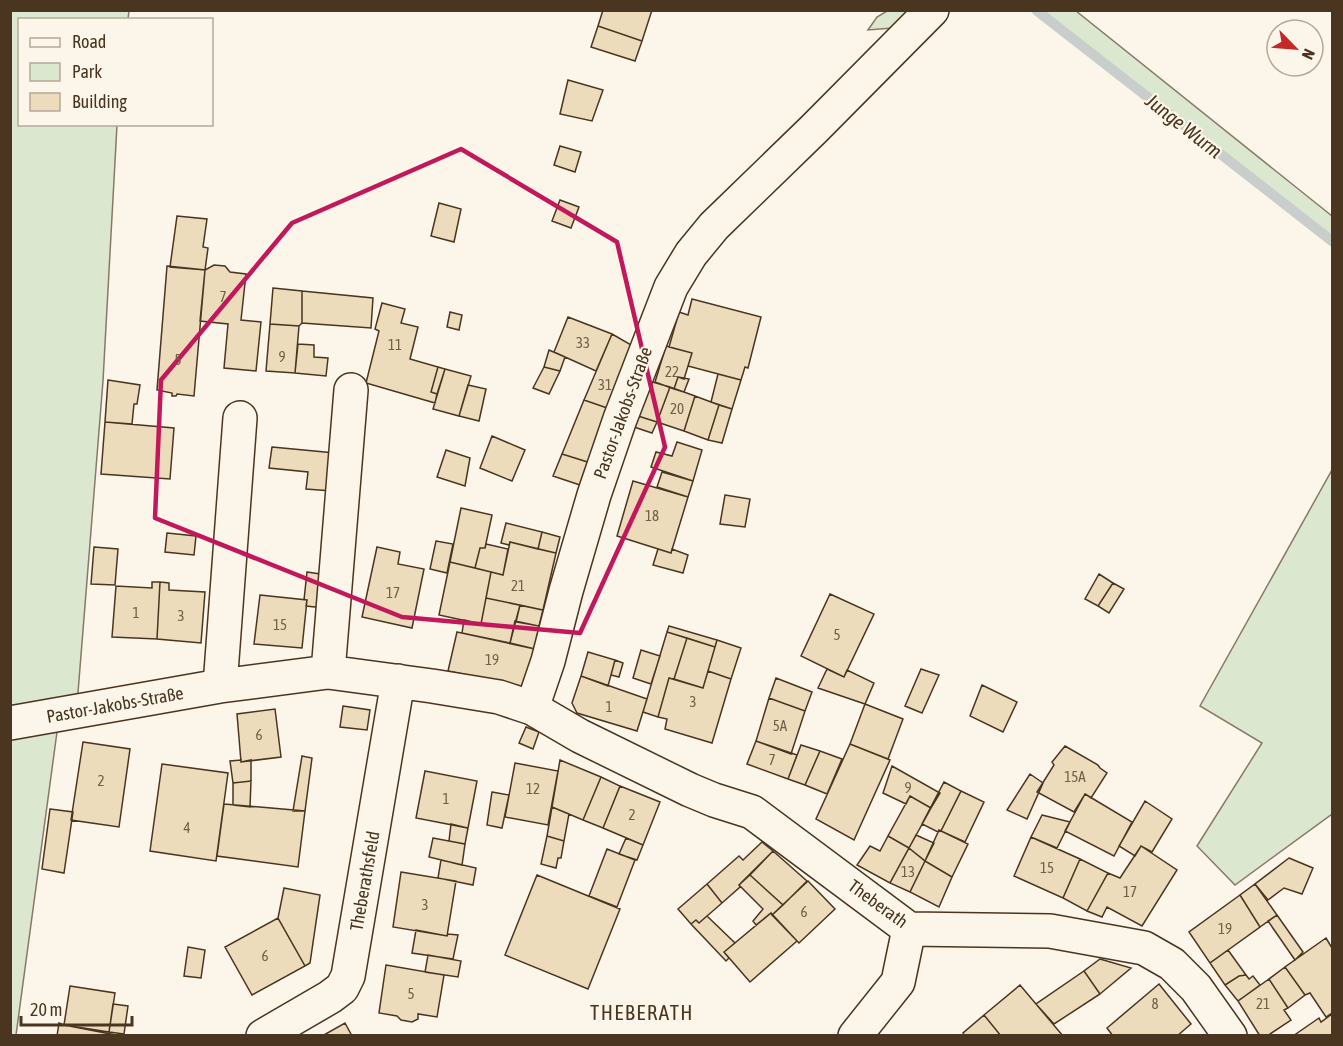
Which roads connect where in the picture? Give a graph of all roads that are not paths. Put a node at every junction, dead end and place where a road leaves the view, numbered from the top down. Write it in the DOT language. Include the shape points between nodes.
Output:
graph roads {
  1 [pos="932,10"];
  2 [pos="351,390"];
  3 [pos="240,418"];
  4 [pos="328,672"];
  5 [pos="398,681"];
  6 [pos="220,687"];
  7 [pos="532,708"];
  8 [pos="10,723"];
  9 [pos="909,929"];
  10 [pos="263,1035"];
  11 [pos="855,1035"];
  12 [pos="1230,1035"];
  1 -- 7 [label="street, Pastor-Jakobs-Straße" via="714,226 671,287 594,495"];
  2 -- 4 [label="street"];
  3 -- 6 [label="street"];
  4 -- 5 [label="street, Pastor-Jakobs-Straße"];
  4 -- 6 [label="street, Pastor-Jakobs-Straße"];
  5 -- 7 [label="street, Pastor-Jakobs-Straße" via="499,697"];
  5 -- 10 [label="street, Theberathsfeld" via="348,976 330,998"];
  6 -- 8 [label="street, Pastor-Jakobs-Straße"];
  7 -- 9 [label="street, Theberath" via="690,790 752,812"];
  9 -- 11 [label="street" via="898,982"];
  9 -- 12 [label="street, Theberath" via="1050,931 1143,948 1172,964 1196,988"];
}
